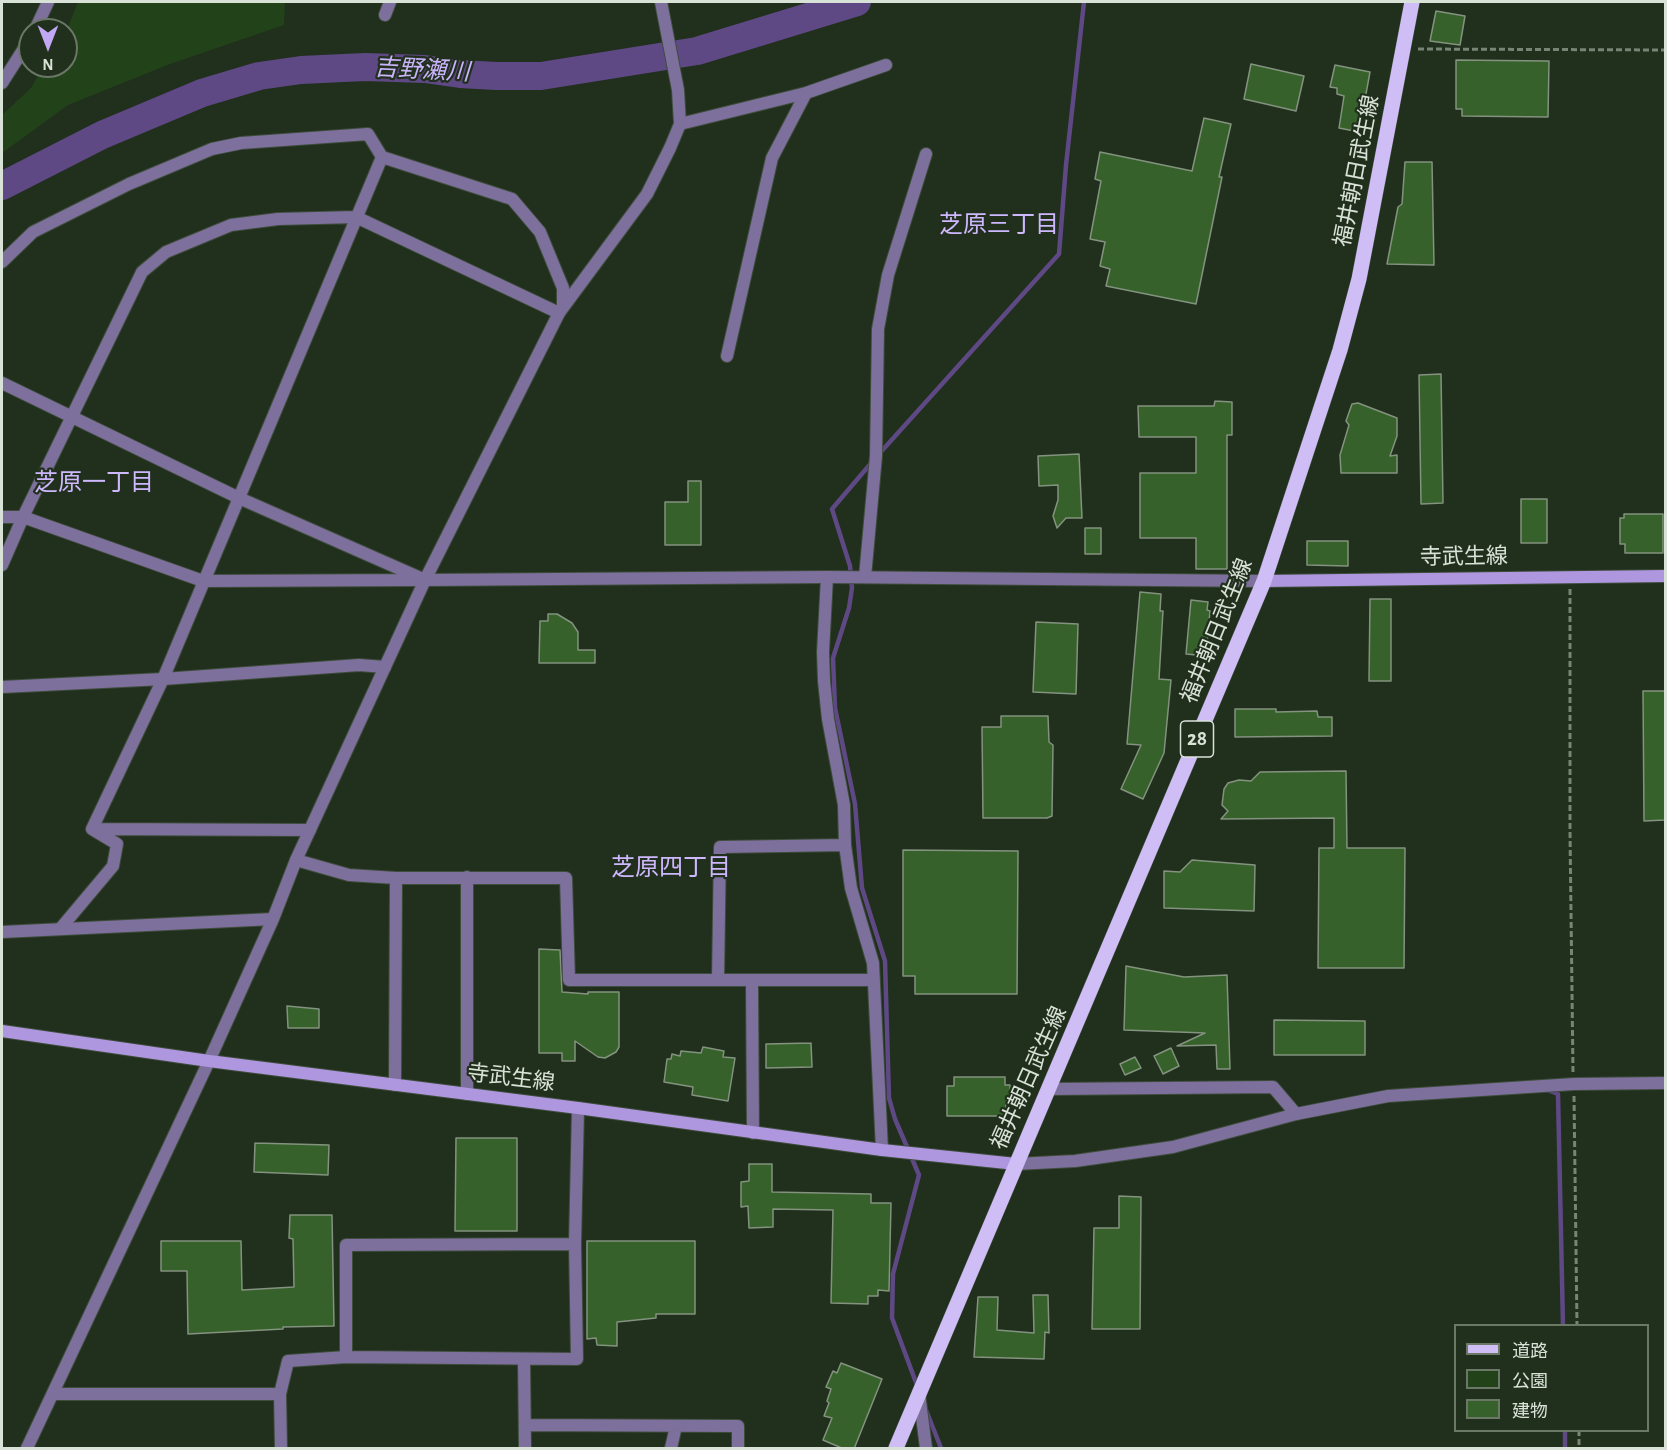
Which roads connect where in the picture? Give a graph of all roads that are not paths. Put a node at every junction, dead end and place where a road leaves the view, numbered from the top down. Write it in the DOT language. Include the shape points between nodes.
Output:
graph roads {
  1 [pos="48,2"];
  2 [pos="390,2"];
  3 [pos="1412,2"];
  4 [pos="662,8"];
  5 [pos="385,15"];
  6 [pos="41,18"];
  7 [pos="18,58"];
  8 [pos="886,64"];
  9 [pos="2,83"];
  10 [pos="806,93"];
  11 [pos="680,124"];
  12 [pos="926,154"];
  13 [pos="382,157"];
  14 [pos="356,217"];
  15 [pos="2,262"];
  16 [pos="561,309"];
  17 [pos="727,356"];
  18 [pos="2,383"];
  19 [pos="72,418"];
  20 [pos="239,498"];
  21 [pos="2,517"];
  22 [pos="23,517"];
  23 [pos="2,565"];
  24 [pos="1665,576"];
  25 [pos="827,577"];
  26 [pos="865,577"];
  27 [pos="425,580"];
  28 [pos="1264,580"];
  29 [pos="203,581"];
  30 [pos="385,667"];
  31 [pos="163,679"];
  32 [pos="2,687"];
  33 [pos="92,829"];
  34 [pos="310,830"];
  35 [pos="845,845"];
  36 [pos="296,860"];
  37 [pos="466,877"];
  38 [pos="396,878"];
  39 [pos="273,920"];
  40 [pos="60,929"];
  41 [pos="2,932"];
  42 [pos="718,980"];
  43 [pos="874,980"];
  44 [pos="752,982"];
  45 [pos="2,1031"];
  46 [pos="209,1061"];
  47 [pos="1665,1083"];
  48 [pos="395,1085"];
  49 [pos="1050,1089"];
  50 [pos="466,1094"];
  51 [pos="578,1108"];
  52 [pos="1296,1113"];
  53 [pos="753,1132"];
  54 [pos="882,1150"];
  55 [pos="1016,1164"];
  56 [pos="575,1244"];
  57 [pos="346,1357"];
  58 [pos="524,1359"];
  59 [pos="919,1393"];
  60 [pos="53,1394"];
  61 [pos="280,1394"];
  62 [pos="525,1425"];
  63 [pos="676,1426"];
  64 [pos="27,1449"];
  65 [pos="281,1449"];
  66 [pos="525,1449"];
  67 [pos="671,1449"];
  68 [pos="738,1449"];
  69 [pos="896,1449"];
  70 [pos="926,1449"];
  1 -- 6 [label="street"];
  2 -- 5 [label="street"];
  3 -- 28 [label="main road, 福井朝日武生線 / 28" via="1359,279 1340,350"];
  4 -- 11 [label="street" via="678,90"];
  7 -- 9 [label="street"];
  8 -- 10 [label="street"];
  10 -- 11 [label="street"];
  10 -- 17 [label="street" via="772,158"];
  11 -- 16 [label="street" via="647,194"];
  12 -- 26 [label="street" via="888,275 878,329 876,456"];
  13 -- 14 [label="street"];
  13 -- 15 [label="street" via="368,134 241,143 212,149 129,184 33,232"];
  13 -- 16 [label="street" via="512,199 540,232 563,288"];
  14 -- 16 [label="street"];
  14 -- 19 [label="street" via="231,225 166,252 142,272"];
  14 -- 20 [label="street"];
  16 -- 27 [label="street"];
  18 -- 19 [label="street"];
  19 -- 20 [label="street"];
  19 -- 22 [label="street"];
  20 -- 27 [label="street"];
  20 -- 29 [label="street"];
  21 -- 22 [label="street"];
  22 -- 23 [label="street"];
  22 -- 29 [label="street"];
  24 -- 28 [label="main road, 寺武生線"];
  25 -- 26 [label="street"];
  25 -- 27 [label="street"];
  25 -- 35 [label="street" via="824,681 844,805"];
  26 -- 28 [label="street"];
  27 -- 29 [label="street"];
  27 -- 30 [label="street"];
  28 -- 49 [label="main road, 福井朝日武生線 / 28"];
  29 -- 31 [label="street"];
  30 -- 31 [label="street" via="359,665"];
  30 -- 34 [label="street"];
  31 -- 32 [label="street"];
  31 -- 33 [label="street"];
  33 -- 34 [label="street"];
  33 -- 40 [label="street" via="117,844 113,866"];
  34 -- 36 [label="street"];
  35 -- 42 [label="street" via="720,847"];
  35 -- 43 [label="street" via="851,888 873,963"];
  36 -- 38 [label="street" via="349,875"];
  36 -- 39 [label="street"];
  37 -- 38 [label="street"];
  37 -- 42 [label="street" via="566,878 569,980"];
  37 -- 50 [label="street"];
  38 -- 48 [label="street"];
  39 -- 40 [label="street"];
  39 -- 46 [label="street"];
  40 -- 41 [label="street"];
  42 -- 44 [label="street"];
  43 -- 44 [label="street"];
  43 -- 54 [label="street"];
  44 -- 53 [label="street"];
  45 -- 46 [label="main road, 寺武生線"];
  46 -- 48 [label="main road, 寺武生線"];
  46 -- 60 [label="street"];
  47 -- 52 [label="street" via="1574,1084 1388,1096"];
  48 -- 50 [label="main road, 寺武生線"];
  49 -- 52 [label="street" via="1273,1087"];
  49 -- 55 [label="main road, 福井朝日武生線 / 28"];
  50 -- 51 [label="main road, 寺武生線"];
  51 -- 53 [label="main road, 寺武生線"];
  51 -- 56 [label="street"];
  52 -- 55 [label="street" via="1173,1147 1075,1161"];
  53 -- 54 [label="main road, 寺武生線"];
  54 -- 55 [label="main road, 寺武生線"];
  55 -- 59 [label="main road, 福井朝日武生線 / 28"];
  56 -- 57 [label="street" via="346,1245"];
  56 -- 58 [label="street" via="577,1359"];
  57 -- 58 [label="street"];
  57 -- 61 [label="street" via="288,1361"];
  58 -- 62 [label="street"];
  59 -- 69 [label="main road, 福井朝日武生線 / 28"];
  59 -- 70 [label="street"];
  60 -- 61 [label="street"];
  60 -- 64 [label="street"];
  61 -- 65 [label="street"];
  62 -- 63 [label="street"];
  62 -- 66 [label="street"];
  63 -- 67 [label="street"];
  63 -- 68 [label="street" via="738,1426"];
}
